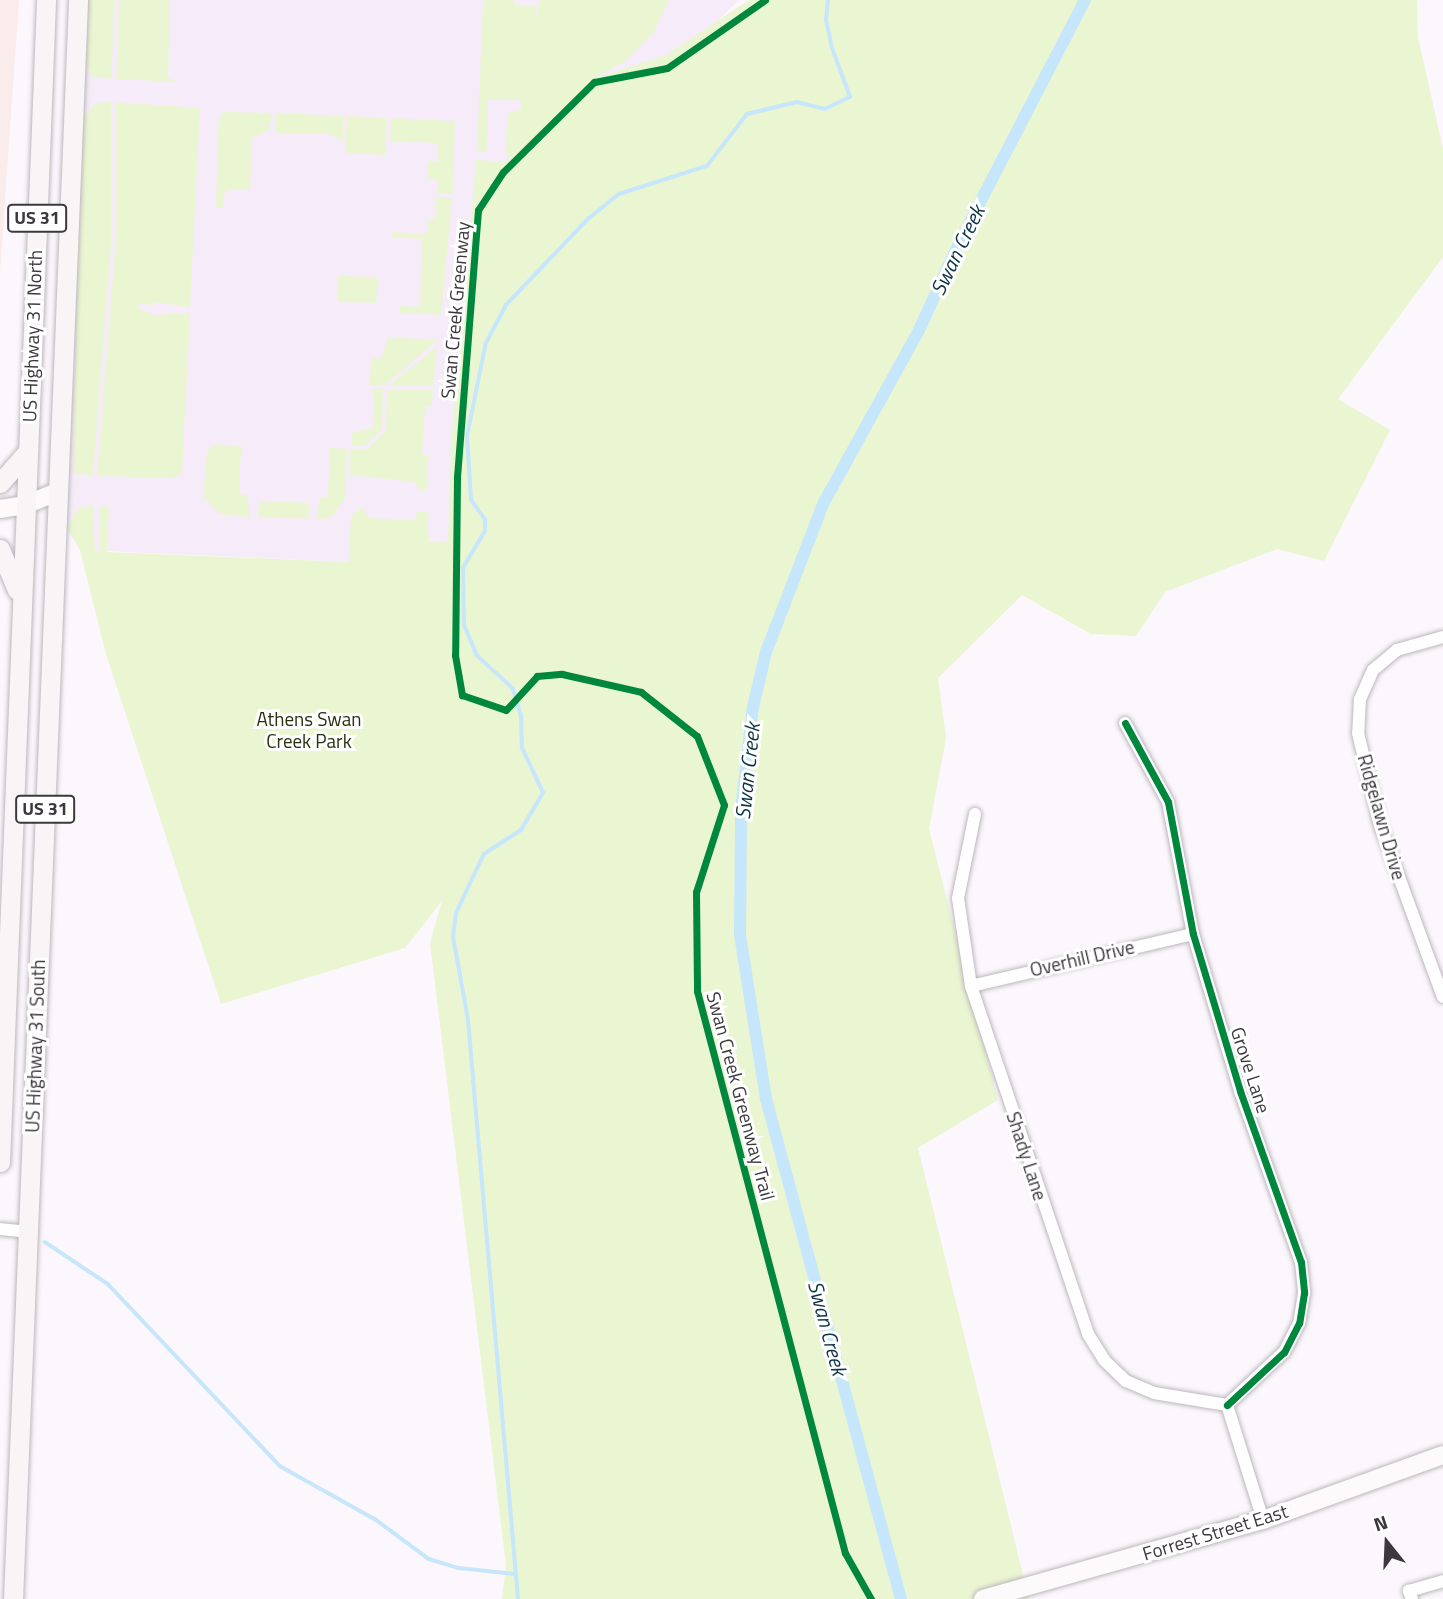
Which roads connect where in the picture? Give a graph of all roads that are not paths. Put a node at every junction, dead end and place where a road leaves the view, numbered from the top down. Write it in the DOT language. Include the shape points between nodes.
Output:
graph roads {
  1 [pos="46,0"];
  2 [pos="78,0"];
  3 [pos="28,451"];
  4 [pos="0,483"];
  5 [pos="58,492"];
  6 [pos="25,505"];
  7 [pos="0,509"];
  8 [pos="0,550"];
  9 [pos="21,605"];
  10 [pos="1443,637"];
  11 [pos="1125,723"];
  12 [pos="975,814"];
  13 [pos="1194,934"];
  14 [pos="971,986"];
  15 [pos="1443,997"];
  16 [pos="0,1162"];
  17 [pos="0,1228"];
  18 [pos="28,1232"];
  19 [pos="1227,1405"];
  20 [pos="1443,1455"];
  21 [pos="1263,1520"];
  22 [pos="1443,1581"];
  23 [pos="13,1599"];
  24 [pos="984,1599"];
  25 [pos="1412,1599"];
  1 -- 3 [label="main road, US Highway 31 North / US 31"];
  2 -- 5 [label="main road, US Highway 31 North / US 31"];
  3 -- 4 [label="main road"];
  3 -- 6 [label="main road, US Highway 31 North / US 31"];
  5 -- 6 [label="street"];
  5 -- 18 [label="main road, US Highway 31 South / US 31"];
  6 -- 7 [label="street"];
  6 -- 9 [label="main road, US Highway 31 South / US 31"];
  8 -- 9 [label="main road" via="7,557"];
  9 -- 16 [label="main road, US Highway 31 South / US 31"];
  10 -- 15 [label="street, Ridgelawn Drive" via="1398,650 1373,670 1360,699 1358,733 1380,825"];
  11 -- 13 [label="street, Grove Lane" via="1168,802"];
  12 -- 14 [label="street, Shady Lane" via="958,898"];
  13 -- 14 [label="street, Overhill Drive"];
  13 -- 19 [label="street, Grove Lane" via="1240,1091 1301,1262 1304,1293 1298,1323 1284,1352"];
  14 -- 19 [label="street, Shady Lane" via="1088,1334 1104,1360 1126,1381 1154,1393"];
  17 -- 18 [label="street"];
  18 -- 23 [label="main road, US Highway 31 South / US 31"];
  19 -- 21 [label="street"];
  20 -- 21 [label="street, Forrest Street East"];
  21 -- 24 [label="street, Forrest Street East"];
  22 -- 25 [label="street" via="1409,1591"];
}
